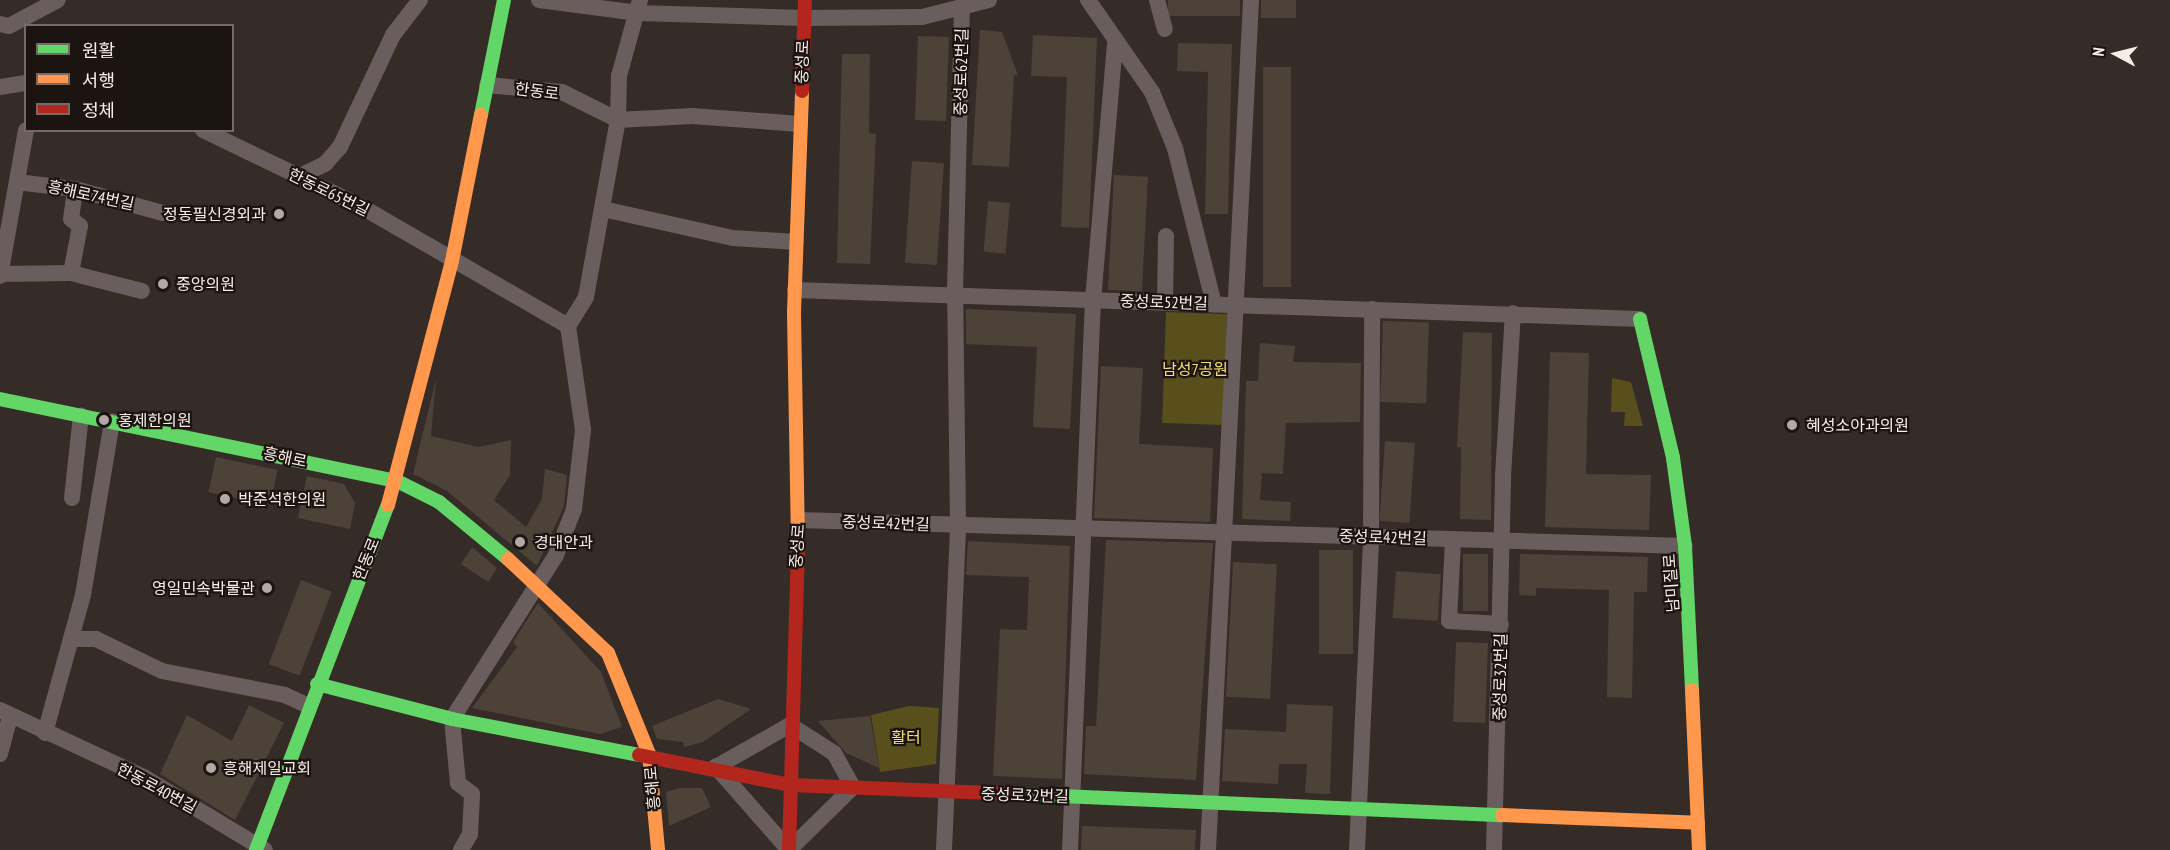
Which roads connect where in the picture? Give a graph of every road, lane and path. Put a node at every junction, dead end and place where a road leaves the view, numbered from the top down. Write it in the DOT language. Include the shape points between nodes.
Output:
graph roads {
  1 [pos="58,0"];
  2 [pos="420,0"];
  3 [pos="504,0"];
  4 [pos="539,0"];
  5 [pos="805,0"];
  6 [pos="989,0"];
  7 [pos="1088,0"];
  8 [pos="1157,0"];
  9 [pos="1251,0"];
  10 [pos="639,6"];
  11 [pos="893,8"];
  12 [pos="962,11"];
  13 [pos="804,18"];
  14 [pos="0,24"];
  15 [pos="1165,29"];
  16 [pos="1115,45"];
  17 [pos="24,83"];
  18 [pos="487,85"];
  19 [pos="0,87"];
  20 [pos="618,120"];
  21 [pos="800,124"];
  22 [pos="26,132"];
  23 [pos="207,132"];
  24 [pos="298,177"];
  25 [pos="17,182"];
  26 [pos="75,189"];
  27 [pos="603,209"];
  28 [pos="163,213"];
  29 [pos="1166,236"];
  30 [pos="796,243"];
  31 [pos="452,261"];
  32 [pos="71,273"];
  33 [pos="0,275"];
  34 [pos="795,290"];
  35 [pos="142,291"];
  36 [pos="955,291"];
  37 [pos="1093,300"];
  38 [pos="1165,302"];
  39 [pos="1214,304"];
  40 [pos="1239,304"];
  41 [pos="1372,309"];
  42 [pos="1513,313"];
  43 [pos="1640,319"];
  44 [pos="568,326"];
  45 [pos="0,399"];
  46 [pos="81,415"];
  47 [pos="112,421"];
  48 [pos="397,481"];
  49 [pos="72,498"];
  50 [pos="799,520"];
  51 [pos="958,525"];
  52 [pos="1080,530"];
  53 [pos="1222,534"];
  54 [pos="1371,536"];
  55 [pos="1501,539"];
  56 [pos="1453,540"];
  57 [pos="1685,546"];
  58 [pos="538,584"];
  59 [pos="1501,624"];
  60 [pos="71,639"];
  61 [pos="317,684"];
  62 [pos="309,706"];
  63 [pos="5,713"];
  64 [pos="452,718"];
  65 [pos="790,725"];
  66 [pos="45,733"];
  67 [pos="0,754"];
  68 [pos="649,754"];
  69 [pos="716,767"];
  70 [pos="791,785"];
  71 [pos="853,788"];
  72 [pos="949,791"];
  73 [pos="1072,796"];
  74 [pos="1210,802"];
  75 [pos="1359,809"];
  76 [pos="1495,814"];
  77 [pos="1698,823"];
  78 [pos="260,848"];
  79 [pos="461,850"];
  80 [pos="658,850"];
  81 [pos="789,850"];
  82 [pos="944,850"];
  83 [pos="1070,850"];
  84 [pos="1208,850"];
  85 [pos="1357,850"];
  86 [pos="1494,850"];
  87 [pos="1699,850"];
  1 -- 14 [label="street" via="9,26"];
  2 -- 24 [label="street" via="393,35 340,147 325,164"];
  3 -- 18 [label="street, 한동로"];
  4 -- 10 [label="street"];
  5 -- 13 [label="street, 중성로"];
  6 -- 12 [label="street"];
  7 -- 16 [label="street"];
  8 -- 15 [label="street"];
  9 -- 40 [label="street"];
  10 -- 13 [label="street, 중성로62번길"];
  10 -- 20 [label="street" via="619,76"];
  11 -- 12 [label="street, 중성로62번길"];
  11 -- 13 [label="street, 중성로62번길"];
  12 -- 36 [label="street, 중성로62번길"];
  13 -- 21 [label="street, 중성로"];
  16 -- 37 [label="street"];
  16 -- 39 [label="street" via="1152,92 1175,148"];
  17 -- 19 [label="street"];
  18 -- 20 [label="street, 한동로" via="562,92"];
  18 -- 31 [label="street, 한동로"];
  20 -- 21 [label="street" via="692,116"];
  20 -- 27 [label="street"];
  21 -- 30 [label="street, 중성로"];
  22 -- 25 [label="street"];
  23 -- 24 [label="street, 한동로65번길"];
  24 -- 31 [label="street, 한동로65번길"];
  25 -- 26 [label="street, 흥해로74번길"];
  25 -- 33 [label="street"];
  26 -- 28 [label="street, 흥해로74번길"];
  26 -- 32 [label="street" via="71,219 80,226"];
  27 -- 30 [label="street" via="733,238"];
  27 -- 44 [label="street" via="586,297"];
  29 -- 38 [label="street"];
  30 -- 34 [label="street, 중성로"];
  31 -- 44 [label="street"];
  31 -- 48 [label="street, 한동로"];
  32 -- 33 [label="street"];
  32 -- 35 [label="street"];
  34 -- 36 [label="street, 중성로52번길"];
  34 -- 50 [label="street, 중성로"];
  36 -- 37 [label="street, 중성로52번길"];
  36 -- 51 [label="street"];
  37 -- 38 [label="street, 중성로52번길"];
  37 -- 52 [label="street"];
  38 -- 39 [label="street, 중성로52번길"];
  39 -- 40 [label="street, 중성로52번길"];
  40 -- 41 [label="street, 중성로52번길"];
  40 -- 53 [label="street"];
  41 -- 42 [label="street, 중성로52번길"];
  41 -- 54 [label="street"];
  42 -- 43 [label="street, 중성로52번길"];
  42 -- 55 [label="street"];
  43 -- 57 [label="street, 남미질로" via="1673,458"];
  44 -- 58 [label="street" via="581,404 581,453 574,509"];
  45 -- 46 [label="street, 흥해로"];
  46 -- 47 [label="street, 흥해로"];
  46 -- 49 [label="street"];
  47 -- 48 [label="street, 흥해로"];
  47 -- 60 [label="street"];
  48 -- 58 [label="street, 흥해로" via="439,502"];
  48 -- 61 [label="street, 한동로"];
  50 -- 51 [label="street, 중성로42번길"];
  50 -- 65 [label="street, 중성로"];
  51 -- 52 [label="street, 중성로42번길"];
  51 -- 72 [label="street"];
  52 -- 53 [label="street, 중성로42번길"];
  52 -- 73 [label="street"];
  53 -- 54 [label="street, 중성로42번길"];
  53 -- 74 [label="street"];
  54 -- 56 [label="street, 중성로42번길"];
  54 -- 75 [label="street"];
  55 -- 56 [label="street, 중성로42번길"];
  55 -- 57 [label="street, 중성로42번길"];
  55 -- 59 [label="street, 중성로32번길"];
  56 -- 59 [label="street" via="1449,621"];
  57 -- 77 [label="street, 남미질로"];
  58 -- 64 [label="street"];
  58 -- 68 [label="street, 흥해로" via="608,653"];
  59 -- 76 [label="street, 중성로32번길"];
  60 -- 62 [label="street" via="96,639 162,670 285,695"];
  60 -- 66 [label="street"];
  61 -- 62 [label="street, 한동로"];
  61 -- 64 [label="street, 중성로32번길"];
  62 -- 78 [label="street, 한동로"];
  63 -- 66 [label="street, 한동로40번길"];
  63 -- 67 [label="street"];
  64 -- 68 [label="street, 중성로32번길"];
  64 -- 79 [label="street" via="458,783 472,794 470,834"];
  65 -- 69 [label="street"];
  65 -- 70 [label="street, 중성로"];
  65 -- 71 [label="street" via="834,753"];
  66 -- 78 [label="street, 한동로40번길" via="144,777"];
  68 -- 69 [label="street, 중성로32번길"];
  68 -- 80 [label="street, 흥해로"];
  69 -- 70 [label="street, 중성로32번길"];
  69 -- 81 [label="street"];
  70 -- 71 [label="street, 중성로32번길"];
  70 -- 81 [label="street, 중성로"];
  71 -- 72 [label="street, 중성로32번길"];
  71 -- 81 [label="street"];
  72 -- 73 [label="street, 중성로32번길"];
  72 -- 82 [label="street"];
  73 -- 74 [label="street, 중성로32번길"];
  73 -- 83 [label="street"];
  74 -- 75 [label="street, 중성로32번길"];
  74 -- 84 [label="street"];
  75 -- 76 [label="street, 중성로32번길"];
  75 -- 85 [label="street"];
  76 -- 77 [label="street, 중성로32번길"];
  76 -- 86 [label="street, 중성로32번길"];
  77 -- 87 [label="street, 남미질로"];
}
